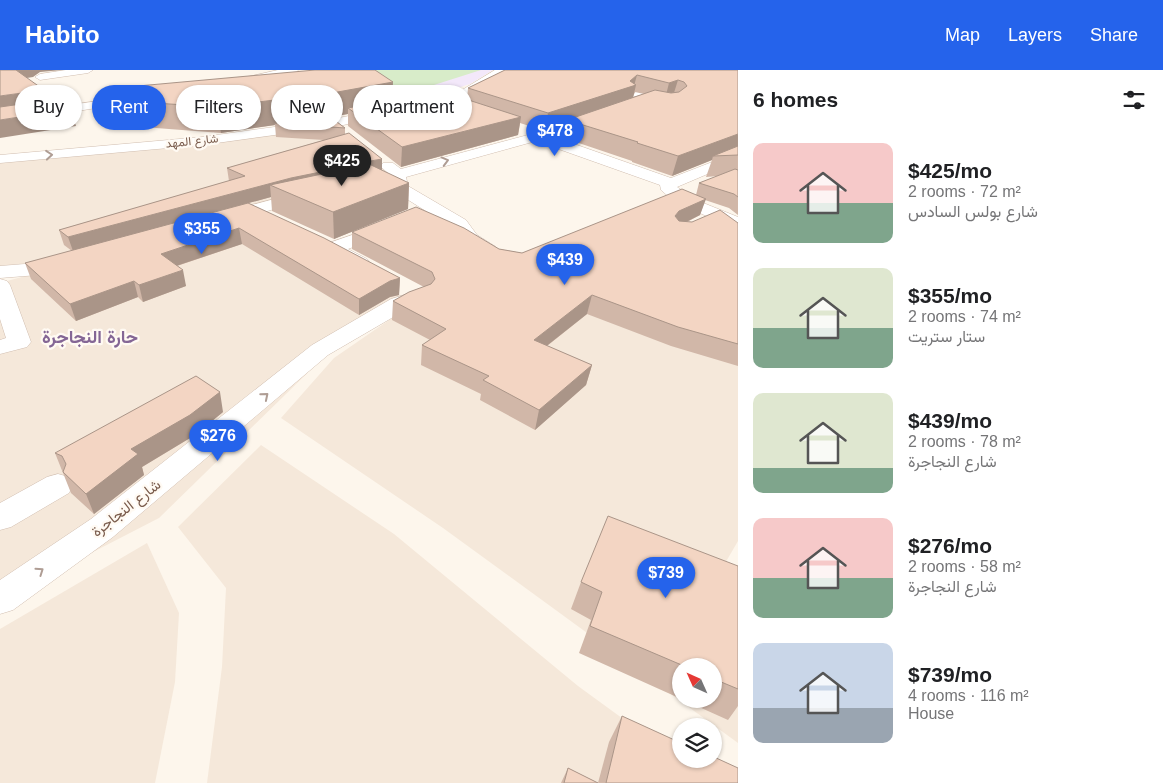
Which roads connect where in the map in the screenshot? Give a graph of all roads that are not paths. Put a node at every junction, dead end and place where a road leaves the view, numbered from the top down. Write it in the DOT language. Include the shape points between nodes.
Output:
graph roads {
  1 [pos="88,70"];
  2 [pos="292,70"];
  3 [pos="502,70"];
  4 [pos="40,77"];
  5 [pos="229,83"];
  6 [pos="472,88"];
  7 [pos="176,92"];
  8 [pos="620,94"];
  9 [pos="635,99"];
  10 [pos="612,114"];
  11 [pos="0,119"];
  12 [pos="514,128"];
  13 [pos="282,130"];
  14 [pos="342,130"];
  15 [pos="347,134"];
  16 [pos="544,138"];
  17 [pos="376,156"];
  18 [pos="738,156"];
  19 [pos="0,158"];
  20 [pos="398,174"];
  21 [pos="340,188"];
  22 [pos="674,191"];
  23 [pos="324,192"];
  24 [pos="656,206"];
  25 [pos="253,211"];
  26 [pos="722,214"];
  27 [pos="418,215"];
  28 [pos="207,223"];
  29 [pos="279,223"];
  30 [pos="697,225"];
  31 [pos="738,225"];
  32 [pos="315,240"];
  33 [pos="332,248"];
  34 [pos="84,256"];
  35 [pos="505,261"];
  36 [pos="372,270"];
  37 [pos="0,272"];
  38 [pos="0,285"];
  39 [pos="408,289"];
  40 [pos="0,347"];
  41 [pos="58,485"];
  42 [pos="0,518"];
  43 [pos="0,599"];
  1 -- 4 [label="street"];
  2 -- 5 [label="street"];
  3 -- 6 [label="street, شارع المهد"];
  7 -- 11 [label="street"];
  8 -- 9 [label="street"];
  10 -- 16 [label="street"];
  12 -- 16 [label="street"];
  19 -- 13 [label="street, شارع المهد, one-way" via="202,141"];
  14 -- 15 [label="street"];
  20 -- 16 [label="street, one-way"];
  16 -- 22 [label="street"];
  17 -- 20 [label="street"];
  18 -- 22 [label="street"];
  20 -- 21 [label="street"];
  20 -- 27 [label="street" via="400,188"];
  22 -- 24 [label="street"];
  22 -- 26 [label="street"];
  23 -- 25 [label="street"];
  25 -- 28 [label="street"];
  25 -- 29 [label="street"];
  26 -- 30 [label="street"];
  26 -- 31 [label="street"];
  27 -- 33 [label="street"];
  27 -- 35 [label="street" via="460,224 470,239"];
  32 -- 33 [label="street"];
  33 -- 36 [label="street"];
  34 -- 37 [label="street" via="38,269"];
  38 -- 40 [label="street" via="19,342"];
  43 -- 39 [label="street, شارع النجاجرة, one-way" via="102,528 320,350 399,304"];
  41 -- 42 [label="street"];
}
